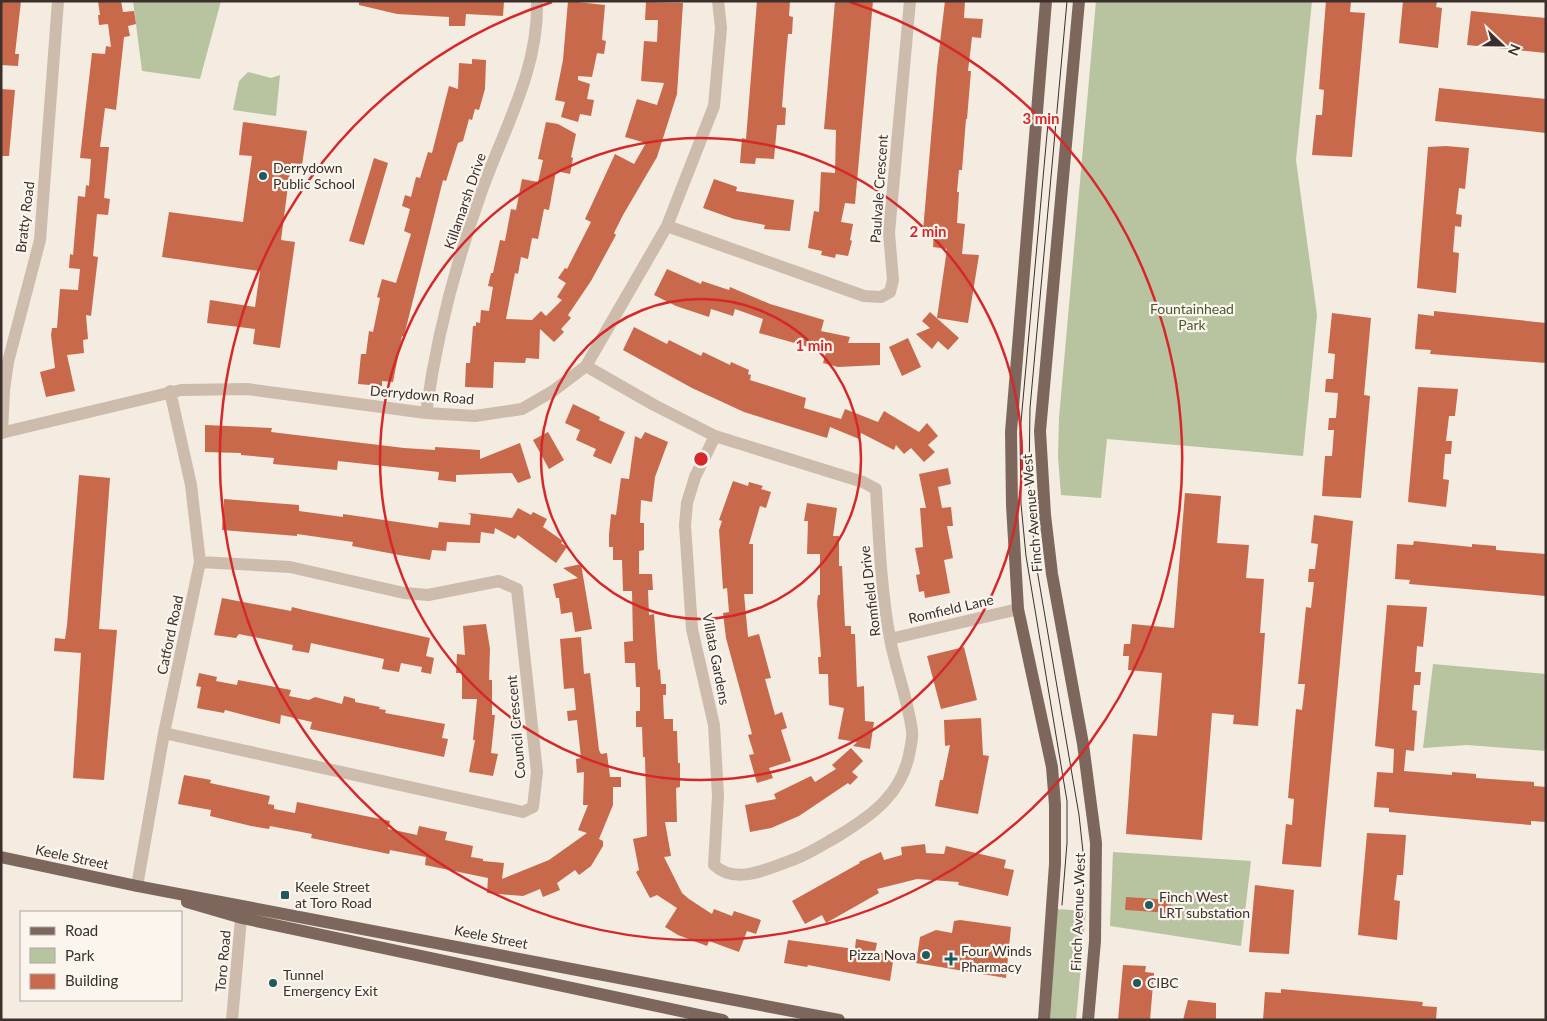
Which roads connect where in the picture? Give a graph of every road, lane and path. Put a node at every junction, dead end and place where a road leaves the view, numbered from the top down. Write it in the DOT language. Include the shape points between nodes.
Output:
graph roads {
  1 [pos="58,1"];
  2 [pos="537,1"];
  3 [pos="718,1"];
  4 [pos="910,1"];
  5 [pos="1046,1"];
  6 [pos="1079,1"];
  7 [pos="667,226"];
  8 [pos="586,366"];
  9 [pos="170,391"];
  10 [pos="426,413"];
  11 [pos="1,433"];
  12 [pos="715,436"];
  13 [pos="200,562"];
  14 [pos="1018,609"];
  15 [pos="890,639"];
  16 [pos="164,733"];
  17 [pos="1,858"];
  18 [pos="714,864"];
  19 [pos="137,886"];
  20 [pos="242,905"];
  21 [pos="242,918"];
  22 [pos="232,1020"];
  23 [pos="723,1020"];
  24 [pos="839,1020"];
  25 [pos="1044,1020"];
  26 [pos="1088,1020"];
  1 -- 11 [label="street, Bratty Road" via="40,240 8,362"];
  2 -- 10 [label="street, Killamarsh Drive" via="538,23 533,55 466,238 436,350"];
  3 -- 7 [label="street, Derrydown Road" via="721,28 714,106"];
  4 -- 7 [label="street, Paulvale Crescent" via="889,233 890,292 881,297 864,296"];
  5 -- 14 [label="main road, Finch Avenue West" via="1011,432"];
  6 -- 26 [label="main road, Finch Avenue West" via="1040,431 1052,574 1083,744 1096,842 1095,942"];
  7 -- 8 [label="street, Derrydown Road"];
  8 -- 10 [label="street, Derrydown Road" via="522,409 475,416"];
  8 -- 12 [label="street, Romfield Drive"];
  9 -- 10 [label="street, Derrydown Road" via="247,389"];
  9 -- 11 [label="street, Derrydown Road"];
  9 -- 13 [label="street, Catford Road" via="191,485"];
  12 -- 15 [label="street, Romfield Drive" via="863,482 876,489 880,565"];
  12 -- 18 [label="street, Villata Gardens" via="686,503 685,525 692,629 714,725 718,796"];
  13 -- 16 [label="street, Catford Road"];
  13 -- 16 [label="street, Council Crescent" via="290,567 404,593 428,595 499,581 517,589 537,772 533,807 523,812"];
  14 -- 15 [label="street, Romfield Lane"];
  14 -- 25 [label="main road, Finch Avenue West" via="1050,758 1055,805 1055,864"];
  15 -- 18 [label="street, Romfield Drive" via="912,733 908,762 899,784 883,806 805,855 767,869 736,876 723,873"];
  16 -- 19 [label="street, Catford Road"];
  17 -- 19 [label="main road, Keele Street"];
  19 -- 20 [label="main road, Keele Street"];
  19 -- 21 [label="main road, Keele Street"];
  20 -- 21 [label="street, Toro Road"];
  20 -- 24 [label="main road, Keele Street"];
  21 -- 22 [label="street, Toro Road"];
  21 -- 23 [label="main road, Keele Street"];
}
